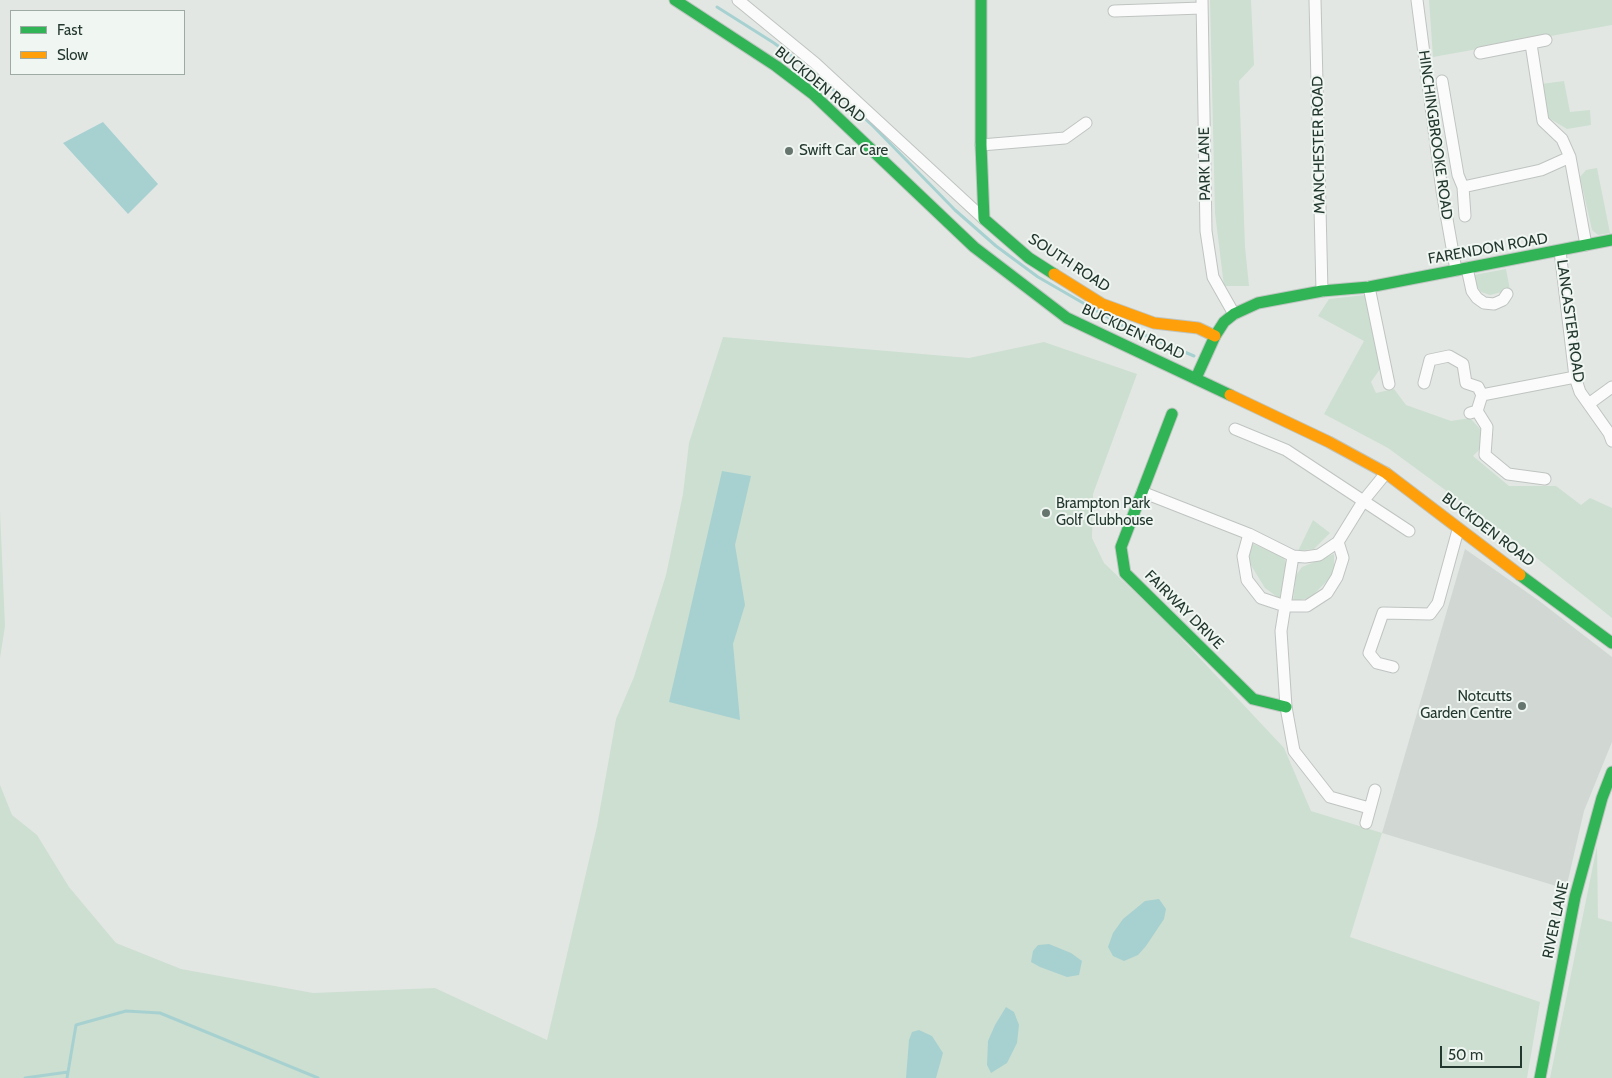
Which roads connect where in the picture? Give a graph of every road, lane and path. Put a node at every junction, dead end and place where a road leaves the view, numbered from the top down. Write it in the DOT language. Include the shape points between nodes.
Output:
graph roads {
  1 [pos="675,0"];
  2 [pos="738,0"];
  3 [pos="981,0"];
  4 [pos="1315,0"];
  5 [pos="1417,0"];
  6 [pos="1202,4"];
  7 [pos="1114,10"];
  8 [pos="1546,40"];
  9 [pos="1531,44"];
  10 [pos="1480,53"];
  11 [pos="1442,81"];
  12 [pos="1086,123"];
  13 [pos="980,146"];
  14 [pos="1570,157"];
  15 [pos="1463,187"];
  16 [pos="1465,216"];
  17 [pos="984,219"];
  18 [pos="1612,240"];
  19 [pos="1586,245"];
  20 [pos="1560,251"];
  21 [pos="1462,269"];
  22 [pos="1369,287"];
  23 [pos="1322,291"];
  24 [pos="1507,294"];
  25 [pos="1234,314"];
  26 [pos="1215,336"];
  27 [pos="1575,377"];
  28 [pos="1196,378"];
  29 [pos="1424,383"];
  30 [pos="1389,384"];
  31 [pos="1612,387"];
  32 [pos="1482,395"];
  33 [pos="1590,403"];
  34 [pos="1172,414"];
  35 [pos="1235,429"];
  36 [pos="1612,441"];
  37 [pos="1386,474"];
  38 [pos="1545,479"];
  39 [pos="1142,492"];
  40 [pos="1364,500"];
  41 [pos="1458,530"];
  42 [pos="1409,531"];
  43 [pos="1249,534"];
  44 [pos="1338,542"];
  45 [pos="1293,556"];
  46 [pos="1285,606"];
  47 [pos="1612,643"];
  48 [pos="1393,667"];
  49 [pos="1286,707"];
  50 [pos="1612,772"];
  51 [pos="1375,790"];
  52 [pos="1369,808"];
  53 [pos="1366,823"];
  54 [pos="1540,1078"];
  1 -- 28 [label="street, BUCKDEN ROAD" via="729,34 812,94 974,247 1067,318"];
  2 -- 17 [label="street" via="814,63"];
  3 -- 13 [label="street"];
  4 -- 23 [label="street, MANCHESTER ROAD"];
  5 -- 21 [label="street, HINCHINGBROOKE ROAD" via="1442,191"];
  6 -- 7 [label="street, PARK LANE"];
  6 -- 25 [label="street, PARK LANE" via="1206,231 1213,277"];
  8 -- 9 [label="street"];
  9 -- 10 [label="street"];
  9 -- 14 [label="street" via="1543,121 1562,139"];
  11 -- 15 [label="street" via="1458,175"];
  12 -- 13 [label="street" via="1065,138"];
  13 -- 17 [label="street"];
  14 -- 15 [label="street" via="1541,170"];
  14 -- 19 [label="street"];
  15 -- 16 [label="street"];
  17 -- 26 [label="street, SOUTH ROAD" via="1029,258 1102,304 1154,323 1198,328"];
  18 -- 19 [label="street, FARENDON ROAD"];
  19 -- 20 [label="street, FARENDON ROAD"];
  20 -- 21 [label="street, FARENDON ROAD"];
  20 -- 27 [label="street, LANCASTER ROAD"];
  21 -- 22 [label="street, FARENDON ROAD"];
  21 -- 24 [label="street, HINCHINGBROOKE ROAD" via="1472,291 1484,303 1494,304"];
  22 -- 23 [label="street, FARENDON ROAD"];
  22 -- 30 [label="street"];
  23 -- 25 [label="street, FARENDON ROAD" via="1258,303"];
  25 -- 26 [label="street, FARENDON ROAD"];
  26 -- 28 [label="street, FARENDON ROAD"];
  27 -- 32 [label="street"];
  27 -- 33 [label="street, LANCASTER ROAD" via="1580,392"];
  28 -- 37 [label="street, BUCKDEN ROAD" via="1329,442"];
  29 -- 32 [label="street" via="1430,360 1449,356 1463,364 1466,383 1478,387"];
  31 -- 33 [label="street"];
  32 -- 38 [label="street" via="1474,412 1487,427 1485,455 1508,474"];
  33 -- 36 [label="street, LANCASTER ROAD"];
  34 -- 39 [label="street, FAIRWAY DRIVE"];
  35 -- 40 [label="street" via="1286,450"];
  37 -- 40 [label="street"];
  37 -- 41 [label="street, BUCKDEN ROAD" via="1415,493"];
  39 -- 43 [label="street"];
  39 -- 49 [label="street, FAIRWAY DRIVE" via="1121,546 1125,573 1253,699"];
  40 -- 42 [label="street"];
  40 -- 44 [label="street"];
  41 -- 47 [label="street, BUCKDEN ROAD"];
  41 -- 48 [label="street" via="1438,603 1430,614 1383,613 1369,653 1377,662"];
  43 -- 45 [label="street"];
  43 -- 46 [label="street" via="1243,556 1247,580 1261,598"];
  44 -- 45 [label="street" via="1319,555"];
  44 -- 46 [label="street" via="1343,558 1327,593 1307,606"];
  45 -- 46 [label="street"];
  46 -- 49 [label="street" via="1281,631"];
  49 -- 52 [label="street" via="1294,751 1330,796"];
  50 -- 54 [label="street, RIVER LANE" via="1575,897"];
  51 -- 52 [label="street"];
  52 -- 53 [label="street"];
}
